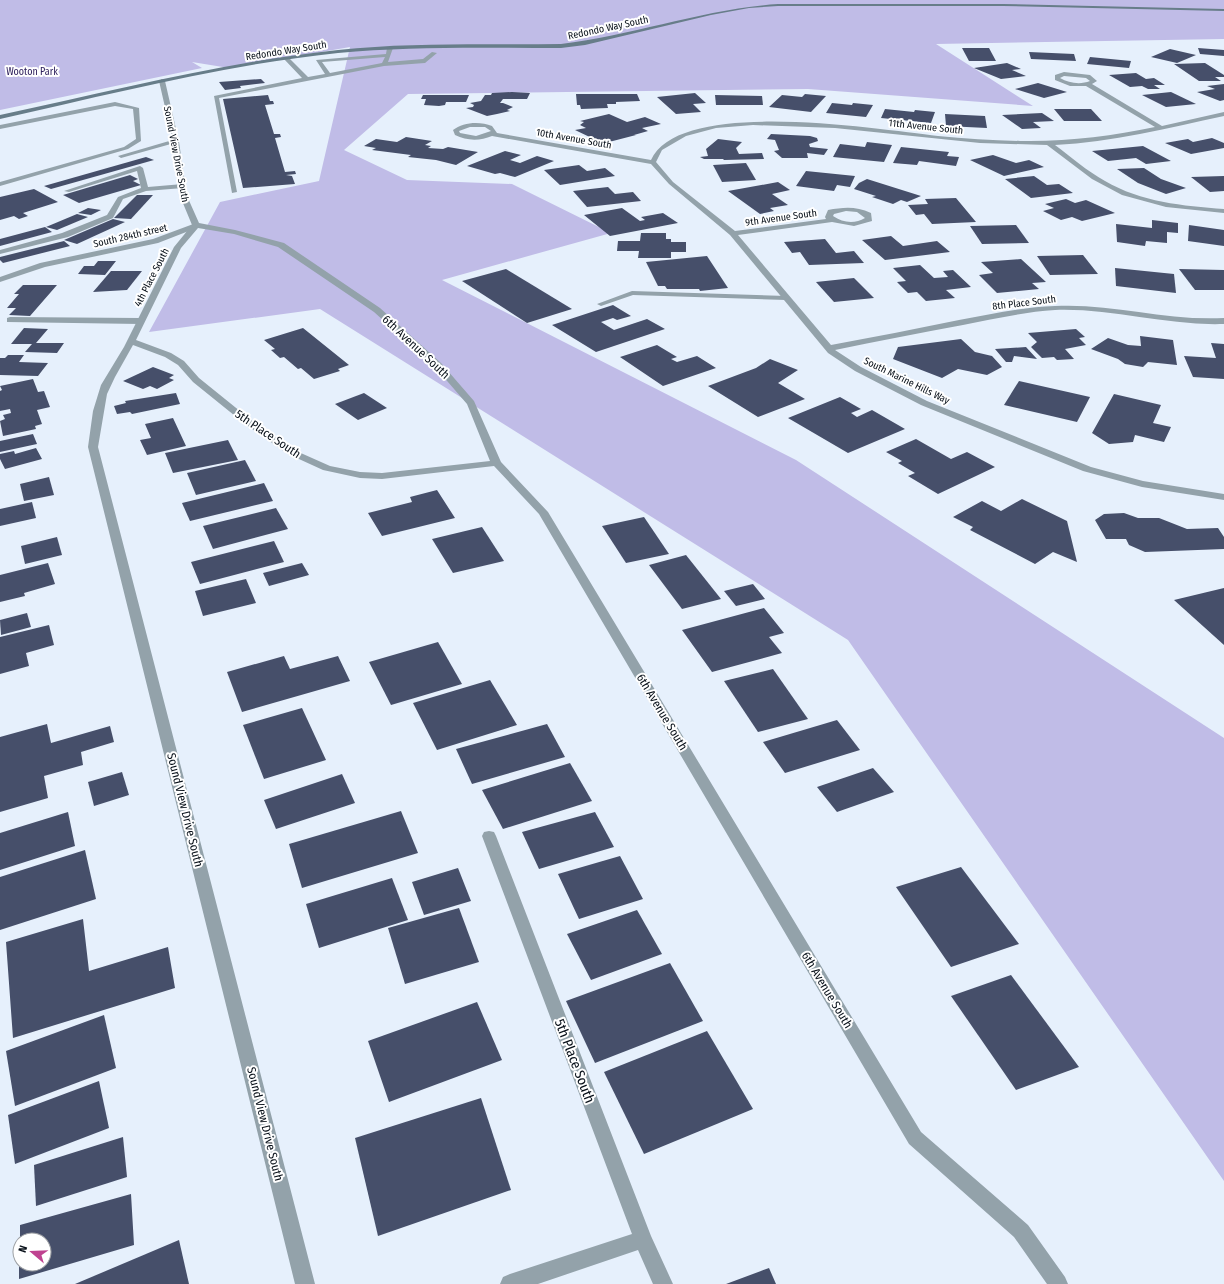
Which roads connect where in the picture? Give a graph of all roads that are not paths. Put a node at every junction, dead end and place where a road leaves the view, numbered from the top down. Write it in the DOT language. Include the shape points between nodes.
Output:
graph roads {
  1 [pos="1224,10"];
  2 [pos="390,52"];
  3 [pos="434,53"];
  4 [pos="286,58"];
  5 [pos="384,64"];
  6 [pos="328,74"];
  7 [pos="306,79"];
  8 [pos="162,81"];
  9 [pos="1088,84"];
  10 [pos="1224,114"];
  11 [pos="0,117"];
  12 [pos="1209,117"];
  13 [pos="1219,121"];
  14 [pos="1160,127"];
  15 [pos="0,128"];
  16 [pos="492,134"];
  17 [pos="176,141"];
  18 [pos="1049,143"];
  19 [pos="653,162"];
  20 [pos="0,184"];
  21 [pos="183,186"];
  22 [pos="145,189"];
  23 [pos="67,191"];
  24 [pos="234,192"];
  25 [pos="1224,211"];
  26 [pos="832,220"];
  27 [pos="196,225"];
  28 [pos="733,233"];
  29 [pos="2,252"];
  30 [pos="0,280"];
  31 [pos="786,298"];
  32 [pos="601,304"];
  33 [pos="10,320"];
  34 [pos="140,321"];
  35 [pos="1224,321"];
  36 [pos="132,342"];
  37 [pos="828,348"];
  38 [pos="496,463"];
  39 [pos="1224,497"];
  40 [pos="489,836"];
  41 [pos="643,1238"];
  42 [pos="305,1284"];
  43 [pos="510,1284"];
  44 [pos="663,1284"];
  45 [pos="1058,1284"];
  1 -- 2 [label="street, Redondo Way South" via="1003,5 778,5 711,14 585,43 561,46"];
  2 -- 4 [label="street, Redondo Way South" via="344,51"];
  2 -- 5 [label="street"];
  2 -- 6 [label="street" via="318,60"];
  3 -- 5 [label="street" via="425,61"];
  4 -- 7 [label="street"];
  4 -- 8 [label="street, Redondo Way South"];
  5 -- 6 [label="street"];
  6 -- 7 [label="street"];
  7 -- 24 [label="street" via="216,97"];
  8 -- 11 [label="street, Redondo Way South"];
  8 -- 17 [label="street, Sound View Drive South"];
  9 -- 9 [label="street" via="1094,79 1082,74 1064,74 1056,78 1070,84"];
  9 -- 14 [label="street"];
  10 -- 12 [label="street, 11th Avenue South"];
  12 -- 13 [label="street"];
  12 -- 14 [label="street, 11th Avenue South"];
  14 -- 18 [label="street, 11th Avenue South" via="1098,138"];
  15 -- 20 [label="street" via="103,106 127,105 136,108 139,140 126,148"];
  16 -- 16 [label="street, 10th Avenue South" via="471,138 455,132 463,127 482,125 492,128"];
  16 -- 19 [label="street, 10th Avenue South"];
  17 -- 20 [label="street" via="23,183"];
  17 -- 21 [label="street, Sound View Drive South"];
  18 -- 19 [label="street, 11th Avenue South" via="973,141 811,124 759,123 690,133 672,140 659,150"];
  18 -- 25 [label="street" via="1111,187 1137,198 1169,205"];
  19 -- 28 [label="street, South Marine Hills Way" via="671,183"];
  21 -- 22 [label="street"];
  21 -- 27 [label="street, Sound View Drive South" via="190,216"];
  22 -- 23 [label="street" via="140,168"];
  22 -- 29 [label="street" via="120,198 110,216 65,235"];
  26 -- 26 [label="street, 9th Avenue South" via="829,217 831,212 846,209 864,212 869,217 866,222 856,224"];
  26 -- 28 [label="street, 9th Avenue South"];
  27 -- 30 [label="street, South 284th street" via="144,244 43,265"];
  27 -- 34 [label="street, 4th Place South" via="178,247"];
  27 -- 38 [label="street, 6th Avenue South" via="235,232 281,245 377,310 438,365 471,403"];
  28 -- 31 [label="street, South Marine Hills Way"];
  31 -- 32 [label="street" via="632,293"];
  31 -- 37 [label="street, South Marine Hills Way"];
  33 -- 34 [label="street"];
  34 -- 36 [label="street, 4th Place South"];
  35 -- 37 [label="street, 8th Place South" via="1198,322 1097,309 1055,308 1010,313"];
  36 -- 38 [label="street, 5th Place South" via="168,355 181,363 196,380 248,422 291,452 327,468 360,475 382,476"];
  36 -- 42 [label="street, Sound View Drive South" via="109,378 97,411 93,447"];
  37 -- 39 [label="street, South Marine Hills Way" via="858,369 924,403 1087,469 1142,484"];
  38 -- 45 [label="street, 6th Avenue South" via="543,512 915,1138 1021,1231"];
  40 -- 41 [label="street, 5th Place South"];
  41 -- 43 [label="street"];
  41 -- 44 [label="street, 5th Place South"];
}
